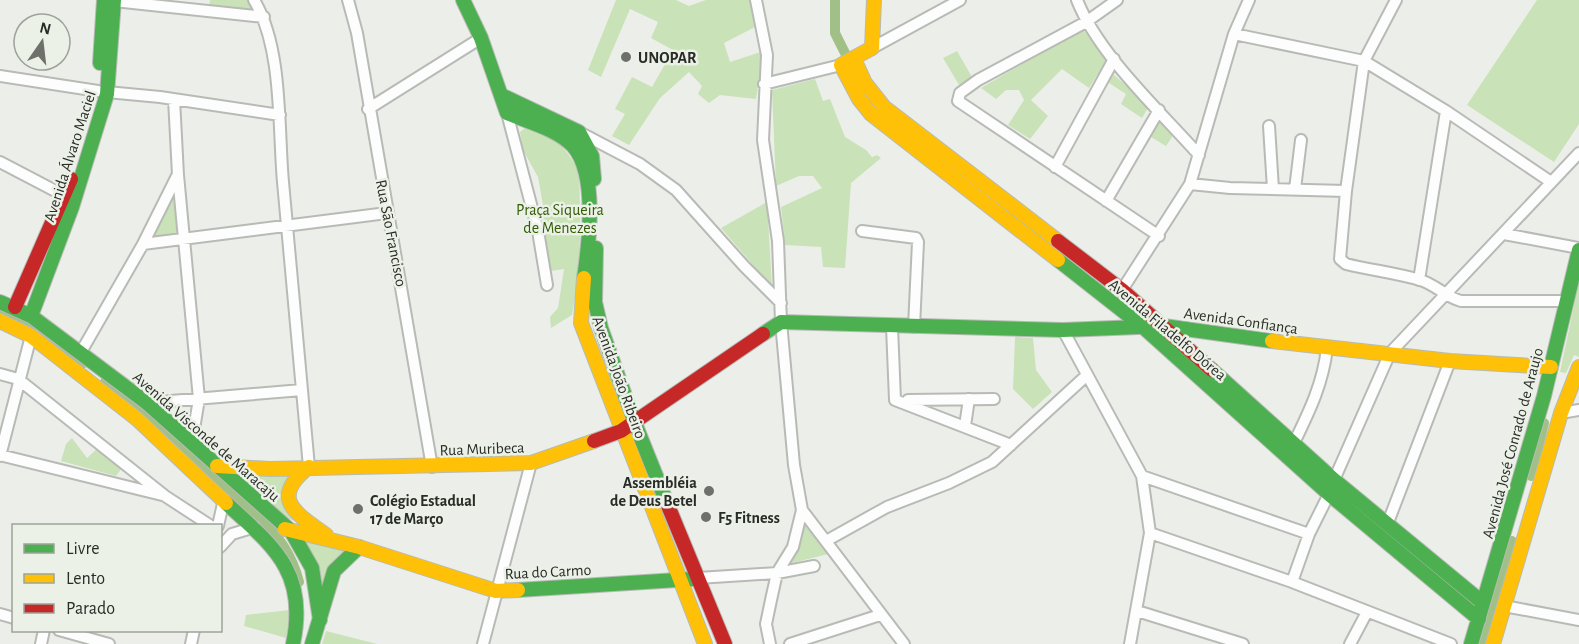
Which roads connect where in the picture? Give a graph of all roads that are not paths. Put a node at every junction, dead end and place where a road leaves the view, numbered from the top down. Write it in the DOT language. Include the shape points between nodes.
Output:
graph roads {
  1 [pos="104,0"];
  2 [pos="114,0"];
  3 [pos="254,0"];
  4 [pos="348,0"];
  5 [pos="463,0"];
  6 [pos="756,0"];
  7 [pos="874,0"];
  8 [pos="960,0"];
  9 [pos="1077,0"];
  10 [pos="1117,0"];
  11 [pos="1250,0"];
  12 [pos="1396,0"];
  13 [pos="210,5"];
  14 [pos="264,17"];
  15 [pos="1086,22"];
  16 [pos="107,29"];
  17 [pos="1234,34"];
  18 [pos="481,38"];
  19 [pos="872,48"];
  20 [pos="1114,59"];
  21 [pos="1364,61"];
  22 [pos="848,62"];
  23 [pos="0,76"];
  24 [pos="764,84"];
  25 [pos="103,92"];
  26 [pos="501,96"];
  27 [pos="174,99"];
  28 [pos="369,109"];
  29 [pos="1159,111"];
  30 [pos="1446,111"];
  31 [pos="507,113"];
  32 [pos="280,115"];
  33 [pos="1269,126"];
  34 [pos="579,132"];
  35 [pos="1301,140"];
  36 [pos="1579,153"];
  37 [pos="1199,155"];
  38 [pos="0,162"];
  39 [pos="1055,167"];
  40 [pos="178,176"];
  41 [pos="1551,183"];
  42 [pos="1190,184"];
  43 [pos="1273,189"];
  44 [pos="1295,189"];
  45 [pos="1346,191"];
  46 [pos="65,196"];
  47 [pos="1106,201"];
  48 [pos="387,213"];
  49 [pos="287,226"];
  50 [pos="862,231"];
  51 [pos="1504,234"];
  52 [pos="1159,236"];
  53 [pos="186,238"];
  54 [pos="144,244"];
  55 [pos="1579,249"];
  56 [pos="1419,280"];
  57 [pos="547,285"];
  58 [pos="1122,290"];
  59 [pos="1447,293"];
  60 [pos="1565,301"];
  61 [pos="0,302"];
  62 [pos="781,303"];
  63 [pos="15,307"];
  64 [pos="30,316"];
  65 [pos="0,321"];
  66 [pos="781,322"];
  67 [pos="1143,326"];
  68 [pos="1162,326"];
  69 [pos="892,327"];
  70 [pos="914,327"];
  71 [pos="1063,330"];
  72 [pos="31,336"];
  73 [pos="1327,348"];
  74 [pos="81,352"];
  75 [pos="1390,353"];
  76 [pos="1450,361"];
  77 [pos="98,366"];
  78 [pos="1551,367"];
  79 [pos="1579,367"];
  80 [pos="0,374"];
  81 [pos="1086,376"];
  82 [pos="85,378"];
  83 [pos="18,379"];
  84 [pos="302,390"];
  85 [pos="199,399"];
  86 [pos="969,399"];
  87 [pos="994,399"];
  88 [pos="895,400"];
  89 [pos="147,403"];
  90 [pos="1579,410"];
  91 [pos="1561,413"];
  92 [pos="634,422"];
  93 [pos="964,426"];
  94 [pos="621,431"];
  95 [pos="192,441"];
  96 [pos="1011,445"];
  97 [pos="1293,445"];
  98 [pos="0,455"];
  99 [pos="531,463"];
  100 [pos="218,466"];
  101 [pos="309,467"];
  102 [pos="432,467"];
  103 [pos="131,470"];
  104 [pos="1142,476"];
  105 [pos="1521,479"];
  106 [pos="1334,480"];
  107 [pos="118,485"];
  108 [pos="1329,494"];
  109 [pos="165,496"];
  110 [pos="224,499"];
  111 [pos="802,510"];
  112 [pos="209,524"];
  113 [pos="218,524"];
  114 [pos="1387,525"];
  115 [pos="260,527"];
  116 [pos="289,530"];
  117 [pos="1150,533"];
  118 [pos="1526,533"];
  119 [pos="1309,534"];
  120 [pos="333,540"];
  121 [pos="826,542"];
  122 [pos="222,545"];
  123 [pos="358,547"];
  124 [pos="814,566"];
  125 [pos="777,573"];
  126 [pos="698,578"];
  127 [pos="683,581"];
  128 [pos="1292,582"];
  129 [pos="496,591"];
  130 [pos="1504,606"];
  131 [pos="1137,611"];
  132 [pos="1481,611"];
  133 [pos="1366,612"];
  134 [pos="880,615"];
  135 [pos="320,620"];
  136 [pos="1579,620"];
  137 [pos="1204,631"];
  138 [pos="66,632"];
  139 [pos="109,644"];
  140 [pos="292,644"];
  141 [pos="312,644"];
  142 [pos="483,644"];
  143 [pos="705,644"];
  144 [pos="725,644"];
  145 [pos="770,644"];
  146 [pos="790,644"];
  147 [pos="904,644"];
  148 [pos="1130,644"];
  149 [pos="1201,644"];
  150 [pos="1243,644"];
  151 [pos="1350,644"];
  152 [pos="1451,644"];
  153 [pos="1471,644"];
  154 [pos="1493,644"];
  1 -- 16 [label="street, Avenida Álvaro Maciel"];
  2 -- 13 [label="street"];
  2 -- 16 [label="street, Avenida Álvaro Maciel"];
  3 -- 14 [label="street"];
  4 -- 28 [label="street, Rua São Francisco"];
  5 -- 18 [label="street"];
  6 -- 24 [label="street" via="767,55"];
  7 -- 19 [label="street"];
  8 -- 19 [label="street"];
  9 -- 15 [label="street"];
  10 -- 15 [label="street"];
  11 -- 17 [label="street"];
  12 -- 21 [label="street"];
  13 -- 14 [label="street"];
  14 -- 32 [label="street"];
  15 -- 20 [label="street"];
  15 -- 39 [label="street" via="978,80 960,93 958,101"];
  16 -- 25 [label="street, Avenida Álvaro Maciel"];
  17 -- 21 [label="street"];
  17 -- 37 [label="street"];
  18 -- 26 [label="street"];
  18 -- 28 [label="street"];
  19 -- 22 [label="street"];
  20 -- 29 [label="street"];
  20 -- 39 [label="street"];
  21 -- 30 [label="street"];
  21 -- 45 [label="street"];
  22 -- 24 [label="street"];
  22 -- 58 [label="street, Avenida Filadelfo Dórea" via="884,107"];
  22 -- 67 [label="street, Avenida Filadelfo Dórea" via="859,99 878,121"];
  23 -- 25 [label="street"];
  24 -- 62 [label="street" via="763,140 778,241"];
  25 -- 27 [label="street"];
  25 -- 46 [label="street, Avenida Álvaro Maciel"];
  25 -- 64 [label="street, Avenida Álvaro Maciel" via="72,207"];
  26 -- 31 [label="street"];
  26 -- 34 [label="street"];
  27 -- 32 [label="street"];
  27 -- 40 [label="street"];
  28 -- 48 [label="street, Rua São Francisco"];
  29 -- 37 [label="street"];
  29 -- 47 [label="street"];
  30 -- 41 [label="street"];
  30 -- 56 [label="street"];
  31 -- 57 [label="street" via="538,231"];
  31 -- 94 [label="street, Avenida João Ribeiro" via="554,134 573,146 581,158 588,204 579,316"];
  32 -- 49 [label="street"];
  33 -- 43 [label="street"];
  34 -- 62 [label="street" via="640,164 676,190"];
  34 -- 92 [label="street, Avenida João Ribeiro" via="594,166 597,315"];
  35 -- 44 [label="street"];
  36 -- 41 [label="street"];
  37 -- 42 [label="street"];
  38 -- 46 [label="street"];
  39 -- 47 [label="street"];
  40 -- 53 [label="street"];
  40 -- 54 [label="street"];
  41 -- 51 [label="street"];
  42 -- 43 [label="street"];
  42 -- 52 [label="street"];
  43 -- 44 [label="street"];
  44 -- 45 [label="street"];
  45 -- 56 [label="street" via="1340,252 1343,263"];
  46 -- 63 [label="street, Avenida Álvaro Maciel"];
  47 -- 52 [label="street"];
  48 -- 49 [label="street"];
  48 -- 102 [label="street, Rua São Francisco"];
  49 -- 53 [label="street"];
  49 -- 84 [label="street"];
  50 -- 70 [label="street" via="916,238"];
  51 -- 55 [label="street"];
  51 -- 59 [label="street"];
  52 -- 58 [label="street"];
  53 -- 54 [label="street"];
  53 -- 85 [label="street"];
  54 -- 74 [label="street"];
  55 -- 60 [label="street, Avenida José Conrado de Araujo"];
  56 -- 59 [label="street"];
  58 -- 68 [label="street, Avenida Filadelfo Dórea"];
  59 -- 60 [label="street" via="1461,301"];
  59 -- 75 [label="street"];
  60 -- 78 [label="street, Avenida José Conrado de Araujo"];
  61 -- 63 [label="street, Avenida Visconde de Maracaju"];
  62 -- 66 [label="street"];
  63 -- 64 [label="street, Avenida Visconde de Maracaju"];
  64 -- 74 [label="street, Avenida Visconde de Maracaju"];
  65 -- 72 [label="street, Avenida Visconde de Maracaju"];
  66 -- 69 [label="street, Avenida Confiança"];
  66 -- 92 [label="street, Rua Muribeca"];
  66 -- 111 [label="street"];
  67 -- 68 [label="street, Avenida Confiança"];
  67 -- 71 [label="street, Avenida Confiança"];
  67 -- 108 [label="street, Avenida Filadelfo Dórea"];
  68 -- 73 [label="street, Avenida Confiança"];
  68 -- 97 [label="street, Avenida Filadelfo Dórea"];
  69 -- 70 [label="street, Avenida Confiança"];
  69 -- 88 [label="street"];
  70 -- 71 [label="street, Avenida Confiança"];
  71 -- 81 [label="street"];
  72 -- 82 [label="street, Avenida Visconde de Maracaju"];
  72 -- 83 [label="street"];
  73 -- 75 [label="street, Avenida Confiança"];
  73 -- 97 [label="street" via="1317,396"];
  74 -- 77 [label="street, Avenida Visconde de Maracaju"];
  75 -- 76 [label="street, Avenida Confiança"];
  75 -- 106 [label="street"];
  76 -- 78 [label="street, Avenida Confiança"];
  76 -- 114 [label="street"];
  77 -- 82 [label="street"];
  77 -- 89 [label="street, Avenida Visconde de Maracaju"];
  78 -- 105 [label="street, Avenida José Conrado de Araujo"];
  79 -- 91 [label="street"];
  80 -- 83 [label="street"];
  81 -- 96 [label="street"];
  81 -- 104 [label="street"];
  82 -- 110 [label="street, Avenida Visconde de Maracaju" via="162,441"];
  83 -- 98 [label="street"];
  83 -- 103 [label="street"];
  84 -- 85 [label="street"];
  84 -- 101 [label="street"];
  85 -- 89 [label="street"];
  85 -- 95 [label="street"];
  86 -- 87 [label="street"];
  86 -- 88 [label="street"];
  86 -- 93 [label="street"];
  88 -- 93 [label="street"];
  89 -- 95 [label="street, Avenida Visconde de Maracaju"];
  90 -- 91 [label="street"];
  91 -- 118 [label="street"];
  92 -- 94 [label="street, Rua Muribeca"];
  92 -- 126 [label="street, Avenida João Ribeiro"];
  93 -- 96 [label="street"];
  94 -- 99 [label="street, Rua Muribeca"];
  94 -- 127 [label="street, Avenida João Ribeiro"];
  95 -- 100 [label="street, Avenida Visconde de Maracaju"];
  96 -- 121 [label="street" via="975,472 900,501"];
  97 -- 106 [label="street, Avenida Filadelfo Dórea"];
  98 -- 107 [label="street"];
  99 -- 102 [label="street, Rua Muribeca"];
  99 -- 129 [label="street"];
  100 -- 101 [label="street, Rua Muribeca"];
  100 -- 116 [label="street, Avenida Visconde de Maracaju"];
  101 -- 102 [label="street, Rua Muribeca"];
  101 -- 120 [label="street" via="292,481 287,501"];
  103 -- 107 [label="street"];
  103 -- 109 [label="street"];
  104 -- 117 [label="street"];
  104 -- 119 [label="street"];
  105 -- 118 [label="street"];
  105 -- 132 [label="street, Avenida José Conrado de Araujo"];
  106 -- 114 [label="street, Avenida Filadelfo Dórea"];
  107 -- 109 [label="street"];
  108 -- 119 [label="street"];
  108 -- 132 [label="street, Avenida Filadelfo Dórea"];
  109 -- 112 [label="street"];
  110 -- 113 [label="street"];
  110 -- 115 [label="street, Avenida Visconde de Maracaju"];
  111 -- 121 [label="street"];
  111 -- 125 [label="street" via="793,547"];
  114 -- 132 [label="street, Avenida Filadelfo Dórea"];
  115 -- 116 [label="street, Rua do Carmo"];
  115 -- 122 [label="street" via="231,534"];
  115 -- 140 [label="street, Avenida Visconde de Maracaju" via="284,560 293,581 297,622"];
  116 -- 120 [label="street, Rua do Carmo"];
  116 -- 135 [label="street, Avenida Visconde de Maracaju" via="312,568"];
  117 -- 128 [label="street"];
  117 -- 131 [label="street"];
  118 -- 130 [label="street"];
  119 -- 128 [label="street"];
  120 -- 123 [label="street, Rua do Carmo"];
  121 -- 134 [label="street"];
  123 -- 129 [label="street, Rua do Carmo"];
  123 -- 135 [label="street" via="334,571"];
  124 -- 125 [label="street, Rua do Carmo"];
  125 -- 126 [label="street, Rua do Carmo"];
  125 -- 145 [label="street" via="766,624"];
  126 -- 127 [label="street, Rua do Carmo"];
  126 -- 144 [label="street, Avenida João Ribeiro"];
  127 -- 129 [label="street, Rua do Carmo"];
  127 -- 143 [label="street, Avenida João Ribeiro"];
  128 -- 133 [label="street"];
  129 -- 142 [label="street"];
  130 -- 136 [label="street"];
  130 -- 154 [label="street"];
  131 -- 137 [label="street"];
  131 -- 148 [label="street"];
  132 -- 153 [label="street, Avenida José Conrado de Araujo"];
  133 -- 151 [label="street"];
  133 -- 152 [label="street"];
  134 -- 146 [label="street"];
  134 -- 147 [label="street"];
  135 -- 141 [label="street, Avenida Visconde de Maracaju"];
  137 -- 149 [label="street"];
  137 -- 150 [label="street"];
  138 -- 139 [label="street"];
}
